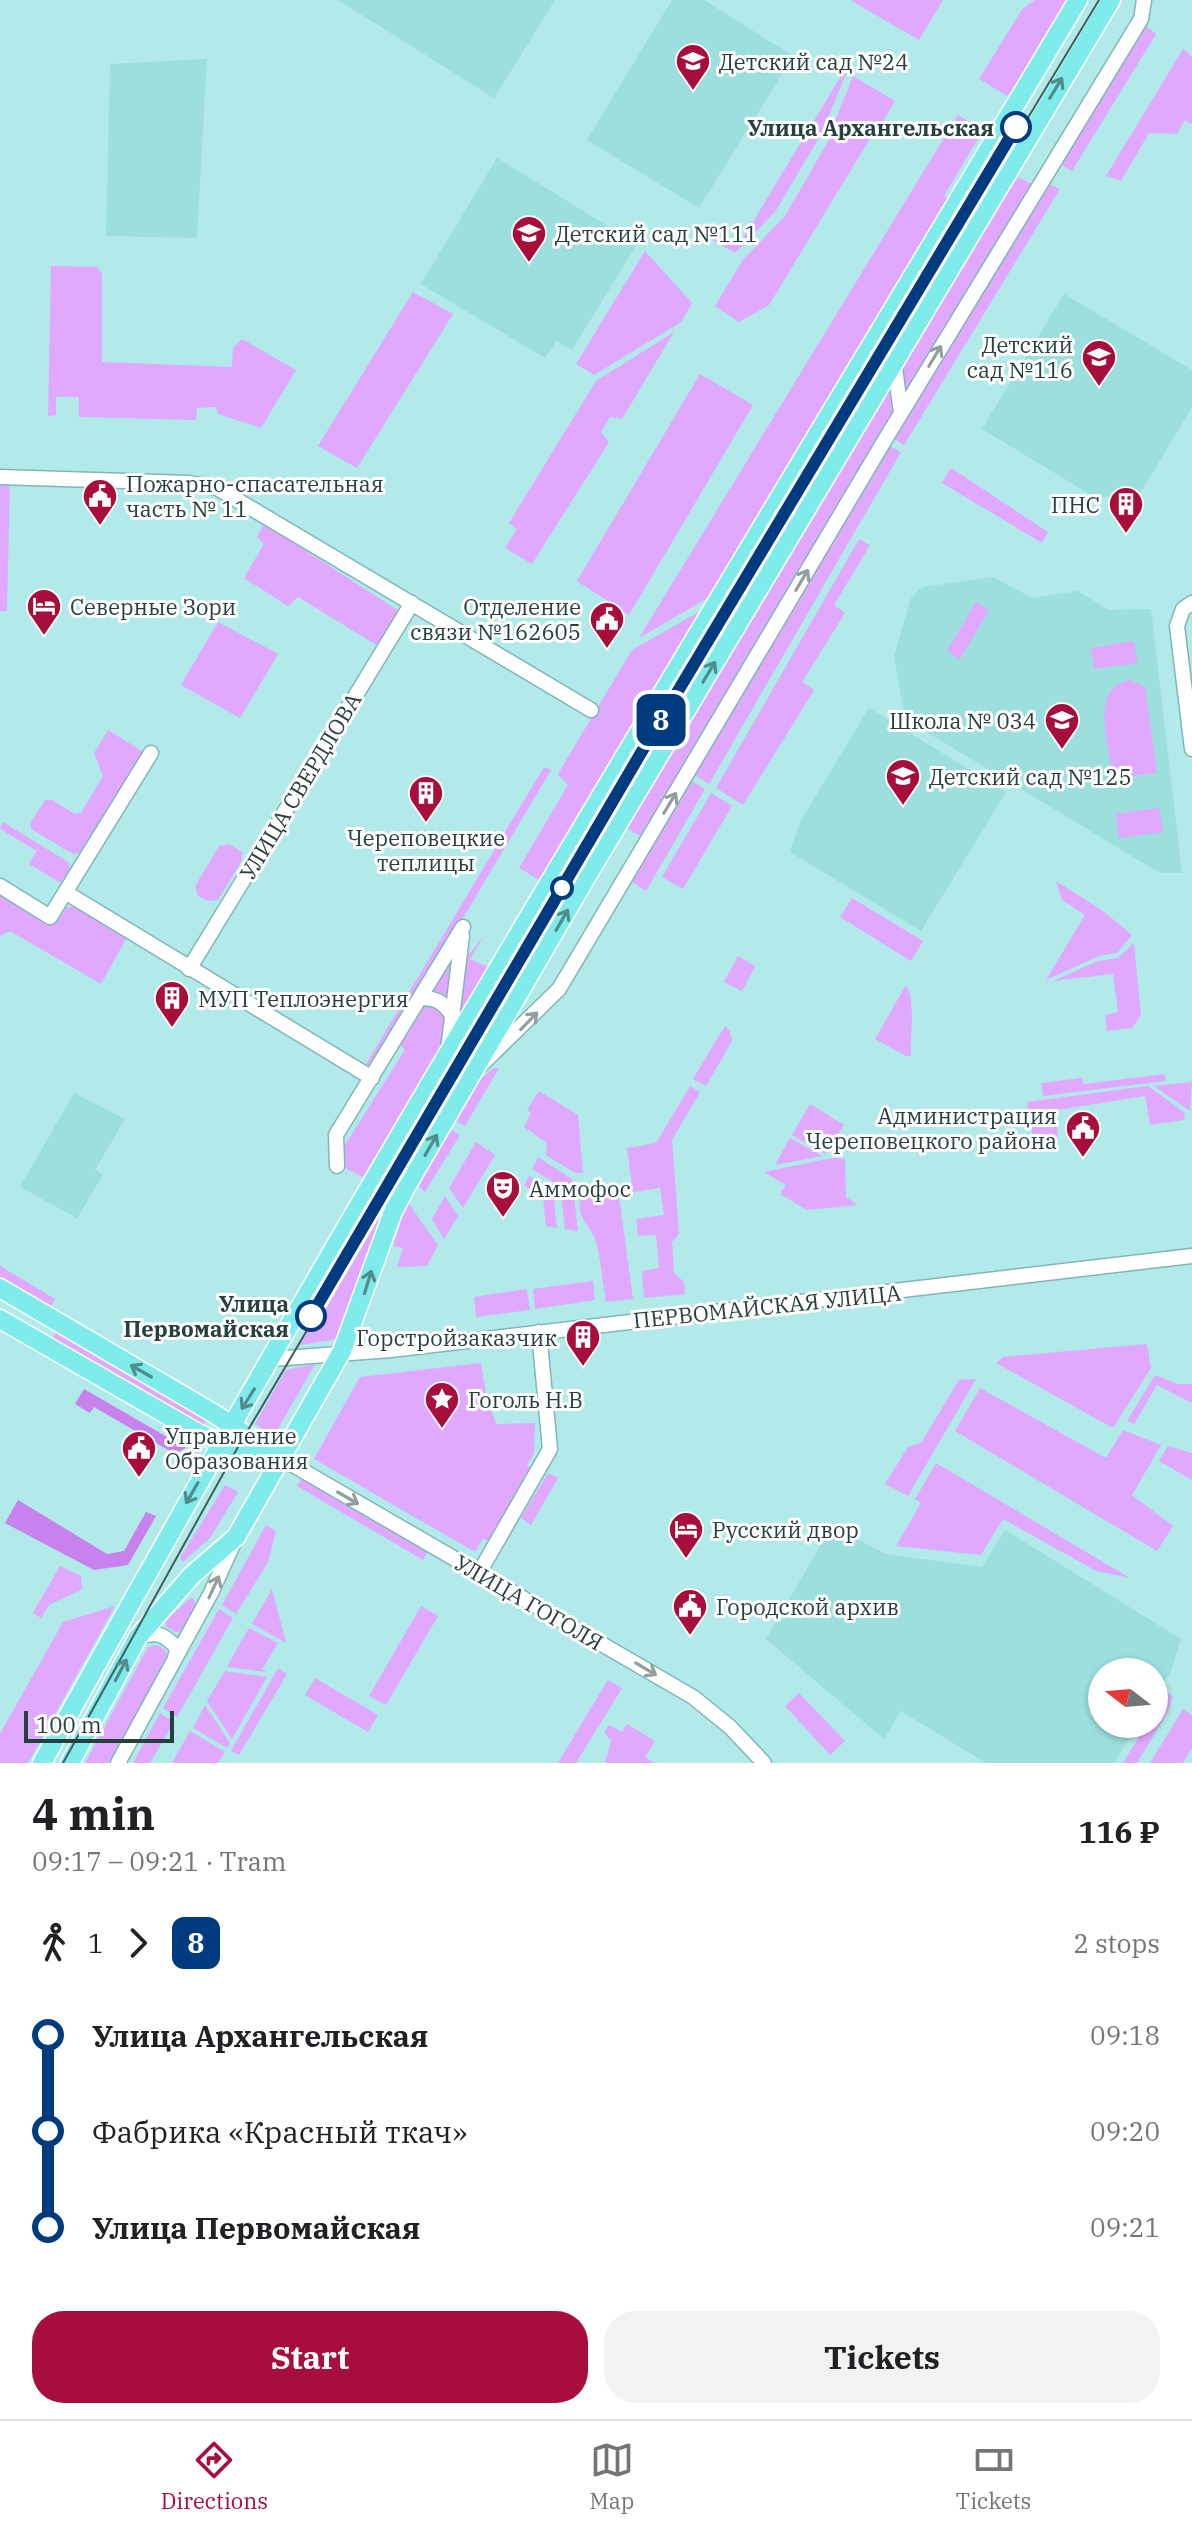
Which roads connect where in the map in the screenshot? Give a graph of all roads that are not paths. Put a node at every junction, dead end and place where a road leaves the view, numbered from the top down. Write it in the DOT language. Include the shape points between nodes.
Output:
graph roads {
  1 [pos="1078,0"];
  2 [pos="1111,0"];
  3 [pos="1144,0"];
  4 [pos="894,360"];
  5 [pos="901,413"];
  6 [pos="0,477"];
  7 [pos="412,603"];
  8 [pos="1192,603"];
  9 [pos="591,710"];
  10 [pos="1192,749"];
  11 [pos="151,753"];
  12 [pos="0,886"];
  13 [pos="65,892"];
  14 [pos="189,969"];
  15 [pos="421,998"];
  16 [pos="452,1015"];
  17 [pos="447,1057"];
  18 [pos="472,1074"];
  19 [pos="372,1078"];
  20 [pos="337,1166"];
  21 [pos="1192,1256"];
  22 [pos="0,1288"];
  23 [pos="0,1319"];
  24 [pos="55,1320"];
  25 [pos="539,1332"];
  26 [pos="41,1343"];
  27 [pos="342,1351"];
  28 [pos="272,1359"];
  29 [pos="231,1426"];
  30 [pos="220,1443"];
  31 [pos="281,1458"];
  32 [pos="236,1537"];
  33 [pos="479,1573"];
  34 [pos="138,1637"];
  35 [pos="175,1659"];
  36 [pos="42,1763"];
  37 [pos="70,1763"];
  38 [pos="118,1763"];
  39 [pos="764,1763"];
  1 -- 17 [label="main road"];
  4 -- 2 [label="main road, one-way"];
  5 -- 3 [label="street, one-way" via="1141,19"];
  4 -- 5 [label="street"];
  18 -- 4 [label="main road, one-way"];
  18 -- 5 [label="street, one-way" via="559,989"];
  6 -- 7 [label="street" via="217,488"];
  7 -- 9 [label="street"];
  7 -- 14 [label="street, УЛИЦА СВЕРДЛОВА"];
  8 -- 10 [label="street" via="1183,609 1177,626"];
  11 -- 13 [label="street"];
  12 -- 13 [label="street" via="50,917"];
  13 -- 14 [label="street"];
  14 -- 19 [label="street"];
  15 -- 16 [label="street" via="444,1003"];
  15 -- 16 [label="street" via="463,927"];
  15 -- 19 [label="street"];
  16 -- 17 [label="street"];
  17 -- 28 [label="main road"];
  27 -- 18 [label="main road, one-way" via="393,1212"];
  19 -- 20 [label="street" via="336,1135"];
  21 -- 25 [label="street, ПЕРВОМАЙСКАЯ УЛИЦА"];
  22 -- 24 [label="main road, УЛИЦА ГОГОЛЯ"];
  23 -- 26 [label="main road, УЛИЦА ГОГОЛЯ"];
  24 -- 26 [label="main road"];
  29 -- 24 [label="main road, УЛИЦА ГОГОЛЯ, one-way"];
  25 -- 27 [label="street, ПЕРВОМАЙСКАЯ УЛИЦА"];
  25 -- 33 [label="street" via="550,1449"];
  26 -- 30 [label="main road, УЛИЦА ГОГОЛЯ"];
  27 -- 28 [label="street, ПЕРВОМАЙСКАЯ УЛИЦА"];
  27 -- 31 [label="main road"];
  28 -- 29 [label="main road, one-way"];
  29 -- 30 [label="main road"];
  29 -- 31 [label="main road, УЛИЦА ГОГОЛЯ"];
  30 -- 31 [label="main road, УЛИЦА ГОГОЛЯ"];
  30 -- 36 [label="main road, one-way"];
  31 -- 32 [label="main road"];
  31 -- 33 [label="street, УЛИЦА ГОГОЛЯ, one-way"];
  32 -- 34 [label="main road" via="192,1575"];
  35 -- 32 [label="street, one-way"];
  33 -- 39 [label="street, УЛИЦА ГОГОЛЯ, one-way" via="693,1697"];
  34 -- 35 [label="street" via="163,1635 177,1648"];
  37 -- 34 [label="main road, one-way"];
  35 -- 38 [label="street"];
}
